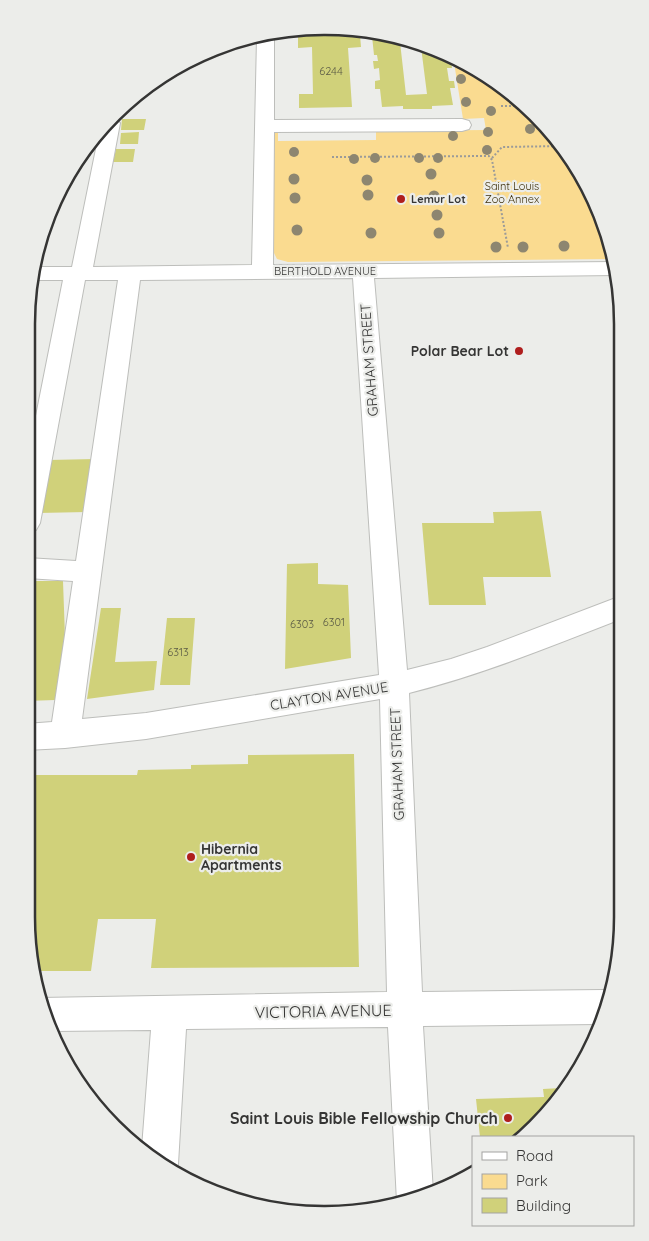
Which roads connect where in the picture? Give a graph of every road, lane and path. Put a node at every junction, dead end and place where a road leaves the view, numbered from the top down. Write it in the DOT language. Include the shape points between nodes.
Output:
graph roads {
  1 [pos="266,41"];
  2 [pos="501,106"];
  3 [pos="514,106"];
  4 [pos="462,125"];
  5 [pos="264,126"];
  6 [pos="108,133"];
  7 [pos="552,146"];
  8 [pos="332,157"];
  9 [pos="492,158"];
  10 [pos="510,255"];
  11 [pos="608,269"];
  12 [pos="363,271"];
  13 [pos="262,272"];
  14 [pos="130,273"];
  15 [pos="40,274"];
  16 [pos="78,274"];
  17 [pos="35,484"];
  18 [pos="35,569"];
  19 [pos="88,572"];
  20 [pos="614,610"];
  21 [pos="394,685"];
  22 [pos="65,735"];
  23 [pos="35,737"];
  24 [pos="600,1007"];
  25 [pos="405,1010"];
  26 [pos="170,1013"];
  27 [pos="52,1014"];
  28 [pos="160,1154"];
  29 [pos="414,1192"];
  1 -- 5 [label="street"];
  2 -- 3 [label="path"];
  4 -- 5 [label="street"];
  5 -- 13 [label="street"];
  6 -- 16 [label="street"];
  7 -- 9 [label="path" via="502,147"];
  8 -- 10 [label="path" via="490,156"];
  11 -- 12 [label="street, BERTHOLD AVENUE"];
  12 -- 13 [label="street, BERTHOLD AVENUE"];
  12 -- 21 [label="street, GRAHAM STREET"];
  13 -- 14 [label="street, BERTHOLD AVENUE"];
  14 -- 16 [label="street, BERTHOLD AVENUE"];
  14 -- 19 [label="street"];
  15 -- 16 [label="street, BERTHOLD AVENUE"];
  16 -- 17 [label="street"];
  18 -- 19 [label="street"];
  19 -- 22 [label="street"];
  20 -- 21 [label="street, CLAYTON AVENUE" via="494,657"];
  21 -- 22 [label="street, CLAYTON AVENUE" via="146,726"];
  21 -- 25 [label="street, GRAHAM STREET"];
  22 -- 23 [label="street, CLAYTON AVENUE"];
  24 -- 25 [label="street, VICTORIA AVENUE"];
  25 -- 26 [label="street, VICTORIA AVENUE"];
  25 -- 29 [label="street, GRAHAM STREET"];
  26 -- 27 [label="street, VICTORIA AVENUE"];
  26 -- 28 [label="street"];
}
